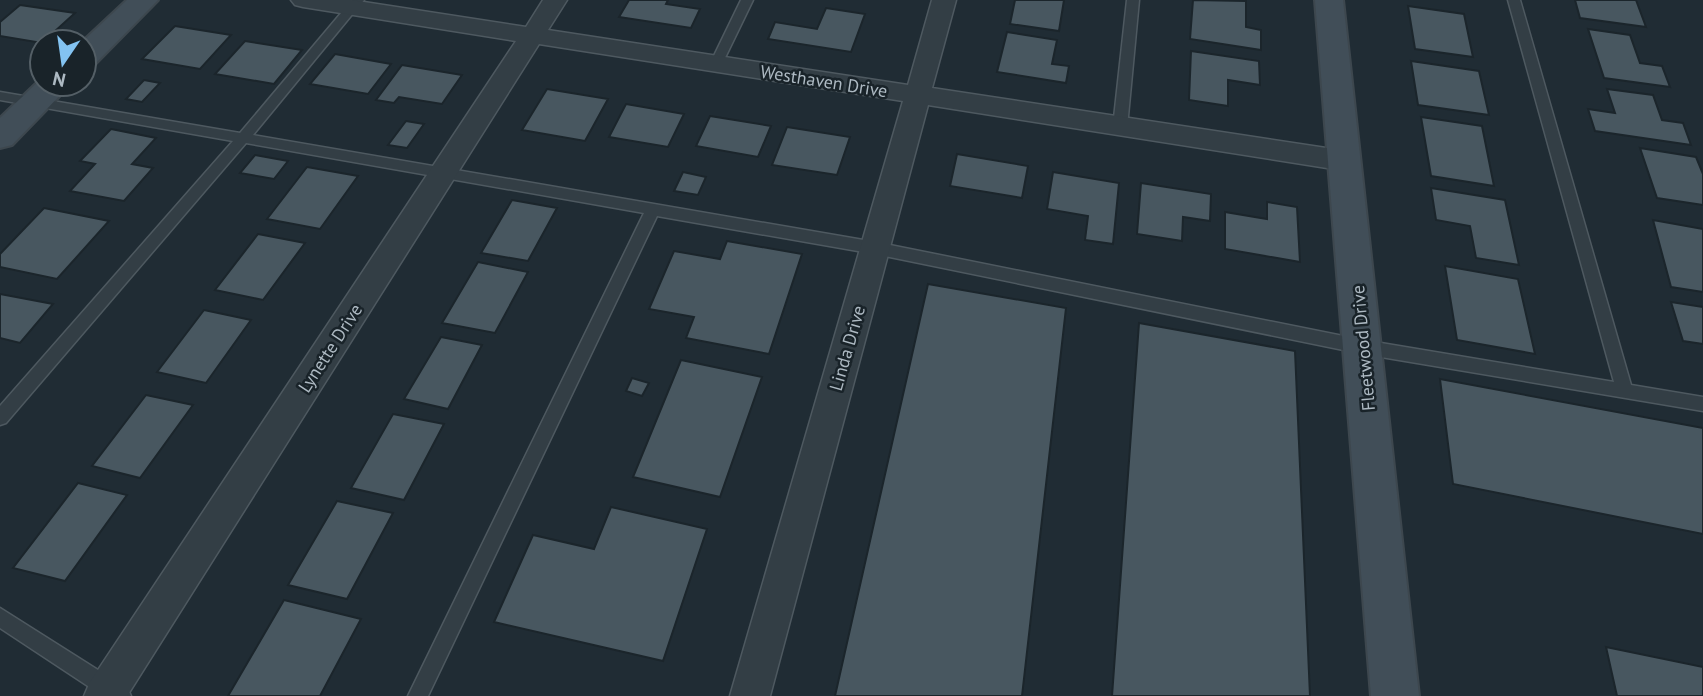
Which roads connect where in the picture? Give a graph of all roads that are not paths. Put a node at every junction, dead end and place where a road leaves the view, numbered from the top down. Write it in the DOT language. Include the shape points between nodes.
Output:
graph roads {
  1 [pos="144,0"];
  2 [pos="303,0"];
  3 [pos="555,0"];
  4 [pos="747,0"];
  5 [pos="944,0"];
  6 [pos="1133,0"];
  7 [pos="1329,0"];
  8 [pos="1514,0"];
  9 [pos="355,4"];
  10 [pos="532,35"];
  11 [pos="98,44"];
  12 [pos="716,64"];
  13 [pos="28,94"];
  14 [pos="0,96"];
  15 [pos="917,96"];
  16 [pos="41,98"];
  17 [pos="68,98"];
  18 [pos="1120,127"];
  19 [pos="0,137"];
  20 [pos="244,137"];
  21 [pos="1346,161"];
  22 [pos="442,174"];
  23 [pos="653,210"];
  24 [pos="875,248"];
  25 [pos="1363,347"];
  26 [pos="1624,390"];
  27 [pos="1703,404"];
  28 [pos="0,418"];
  29 [pos="0,617"];
  30 [pos="111,693"];
  31 [pos="418,696"];
  32 [pos="750,696"];
  33 [pos="1395,696"];
  1 -- 11 [label="street"];
  2 -- 9 [label="street, Westhaven Drive"];
  3 -- 10 [label="street, Lynette Drive"];
  4 -- 12 [label="lane"];
  5 -- 15 [label="street, Linda Drive"];
  6 -- 18 [label="lane"];
  7 -- 21 [label="street, Fleetwood Drive"];
  8 -- 26 [label="lane"];
  9 -- 10 [label="street, Westhaven Drive"];
  9 -- 20 [label="lane"];
  10 -- 12 [label="street, Westhaven Drive"];
  10 -- 22 [label="street, Lynette Drive"];
  12 -- 15 [label="street, Westhaven Drive"];
  13 -- 14 [label="lane"];
  15 -- 18 [label="street, Westhaven Drive"];
  15 -- 24 [label="street, Linda Drive"];
  16 -- 19 [label="street"];
  17 -- 20 [label="lane"];
  18 -- 21 [label="street, Westhaven Drive"];
  20 -- 22 [label="lane"];
  20 -- 28 [label="lane"];
  21 -- 25 [label="street, Fleetwood Drive"];
  22 -- 23 [label="lane"];
  22 -- 30 [label="street, Lynette Drive"];
  23 -- 24 [label="lane"];
  23 -- 31 [label="lane"];
  24 -- 25 [label="lane"];
  24 -- 32 [label="street, Linda Drive"];
  25 -- 26 [label="lane"];
  25 -- 33 [label="street, Fleetwood Drive"];
  26 -- 27 [label="lane"];
  29 -- 30 [label="lane"];
}
